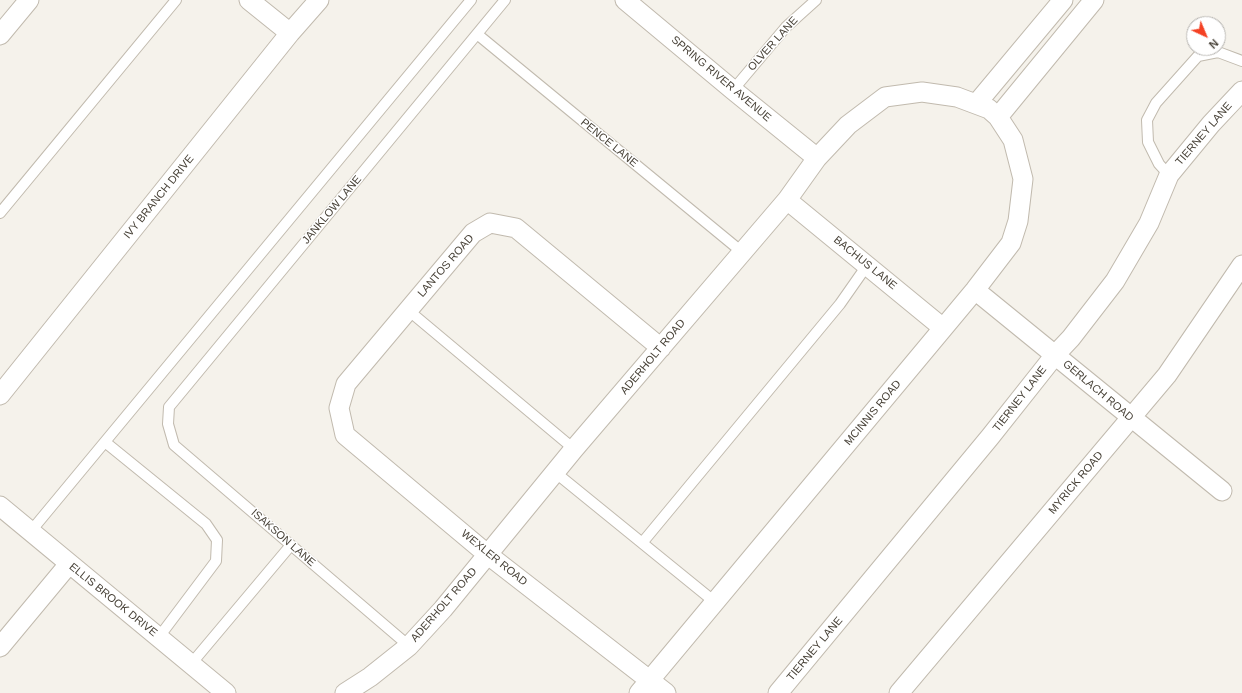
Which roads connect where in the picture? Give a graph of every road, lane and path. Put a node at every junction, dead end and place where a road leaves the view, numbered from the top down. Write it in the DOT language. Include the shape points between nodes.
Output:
graph roads {
  1 [pos="29,0"];
  2 [pos="176,0"];
  3 [pos="249,0"];
  4 [pos="319,0"];
  5 [pos="471,0"];
  6 [pos="505,0"];
  7 [pos="816,0"];
  8 [pos="1063,0"];
  9 [pos="1094,0"];
  10 [pos="636,3"];
  11 [pos="290,33"];
  12 [pos="477,34"];
  13 [pos="0,35"];
  14 [pos="1242,62"];
  15 [pos="732,90"];
  16 [pos="1242,91"];
  17 [pos="988,110"];
  18 [pos="818,158"];
  19 [pos="1169,175"];
  20 [pos="787,200"];
  21 [pos="0,213"];
  22 [pos="742,252"];
  23 [pos="868,264"];
  24 [pos="1242,265"];
  25 [pos="975,290"];
  26 [pos="408,310"];
  27 [pos="943,328"];
  28 [pos="661,348"];
  29 [pos="1055,354"];
  30 [pos="0,395"];
  31 [pos="339,408"];
  32 [pos="1131,418"];
  33 [pos="168,424"];
  34 [pos="105,442"];
  35 [pos="574,449"];
  36 [pos="556,473"];
  37 [pos="1222,491"];
  38 [pos="0,506"];
  39 [pos="31,531"];
  40 [pos="642,543"];
  41 [pos="291,545"];
  42 [pos="487,554"];
  43 [pos="69,564"];
  44 [pos="716,603"];
  45 [pos="159,637"];
  46 [pos="409,646"];
  47 [pos="0,647"];
  48 [pos="192,664"];
  49 [pos="645,686"];
  50 [pos="226,693"];
  51 [pos="345,693"];
  52 [pos="666,693"];
  53 [pos="778,693"];
  54 [pos="899,693"];
  1 -- 13 [label="street"];
  2 -- 21 [label="lane"];
  3 -- 11 [label="street"];
  4 -- 11 [label="street, IVY BRANCH DRIVE"];
  5 -- 34 [label="lane"];
  6 -- 12 [label="lane, JANKLOW LANE"];
  7 -- 15 [label="lane, OLVER LANE" via="786,27"];
  8 -- 17 [label="street"];
  9 -- 17 [label="street"];
  10 -- 15 [label="street, SPRING RIVER AVENUE"];
  11 -- 30 [label="street, IVY BRANCH DRIVE"];
  12 -- 22 [label="lane, PENCE LANE"];
  12 -- 33 [label="lane, JANKLOW LANE" via="169,407"];
  14 -- 19 [label="lane" via="1218,52 1198,56 1156,103 1148,120 1148,142 1159,164"];
  15 -- 18 [label="street, SPRING RIVER AVENUE"];
  16 -- 19 [label="street, TIERNEY LANE"];
  17 -- 18 [label="street, ADERHOLT ROAD" via="957,97 922,92 885,97 848,125"];
  17 -- 25 [label="street, MCINNIS ROAD" via="1012,140 1023,179 1018,221 1011,243"];
  18 -- 20 [label="street, ADERHOLT ROAD"];
  19 -- 29 [label="street, TIERNEY LANE" via="1149,222 1115,281 1071,338"];
  20 -- 22 [label="street, ADERHOLT ROAD"];
  20 -- 23 [label="street, BACHUS LANE"];
  22 -- 28 [label="street, ADERHOLT ROAD"];
  23 -- 27 [label="street, BACHUS LANE"];
  23 -- 40 [label="lane" via="840,304"];
  24 -- 32 [label="street, MYRICK ROAD" via="1167,375"];
  25 -- 27 [label="street, MCINNIS ROAD"];
  25 -- 29 [label="street, GERLACH ROAD"];
  26 -- 28 [label="street, LANTOS ROAD" via="473,233 490,223 516,228"];
  26 -- 31 [label="street, LANTOS ROAD" via="346,384"];
  26 -- 35 [label="lane"];
  27 -- 44 [label="street, MCINNIS ROAD"];
  28 -- 35 [label="street, ADERHOLT ROAD"];
  29 -- 32 [label="street, GERLACH ROAD"];
  29 -- 53 [label="street, TIERNEY LANE" via="990,437"];
  31 -- 42 [label="street, WEXLER ROAD" via="345,435"];
  32 -- 37 [label="street, GERLACH ROAD"];
  32 -- 54 [label="street, MYRICK ROAD"];
  33 -- 41 [label="lane, ISAKSON LANE" via="174,445"];
  34 -- 39 [label="lane"];
  34 -- 45 [label="lane" via="206,524 217,540 216,561"];
  35 -- 36 [label="street, ADERHOLT ROAD"];
  36 -- 40 [label="lane"];
  36 -- 42 [label="street, ADERHOLT ROAD"];
  38 -- 39 [label="street, ELLIS BROOK DRIVE"];
  39 -- 43 [label="street, ELLIS BROOK DRIVE"];
  40 -- 44 [label="lane"];
  41 -- 46 [label="lane, ISAKSON LANE"];
  41 -- 48 [label="lane"];
  42 -- 46 [label="street, ADERHOLT ROAD" via="443,609"];
  42 -- 49 [label="street, WEXLER ROAD"];
  43 -- 45 [label="street, ELLIS BROOK DRIVE"];
  43 -- 47 [label="street"];
  44 -- 49 [label="street, MCINNIS ROAD"];
  45 -- 48 [label="street, ELLIS BROOK DRIVE"];
  46 -- 51 [label="street, ADERHOLT ROAD"];
  48 -- 50 [label="street, ELLIS BROOK DRIVE"];
  49 -- 52 [label="street, WEXLER ROAD"];
}
